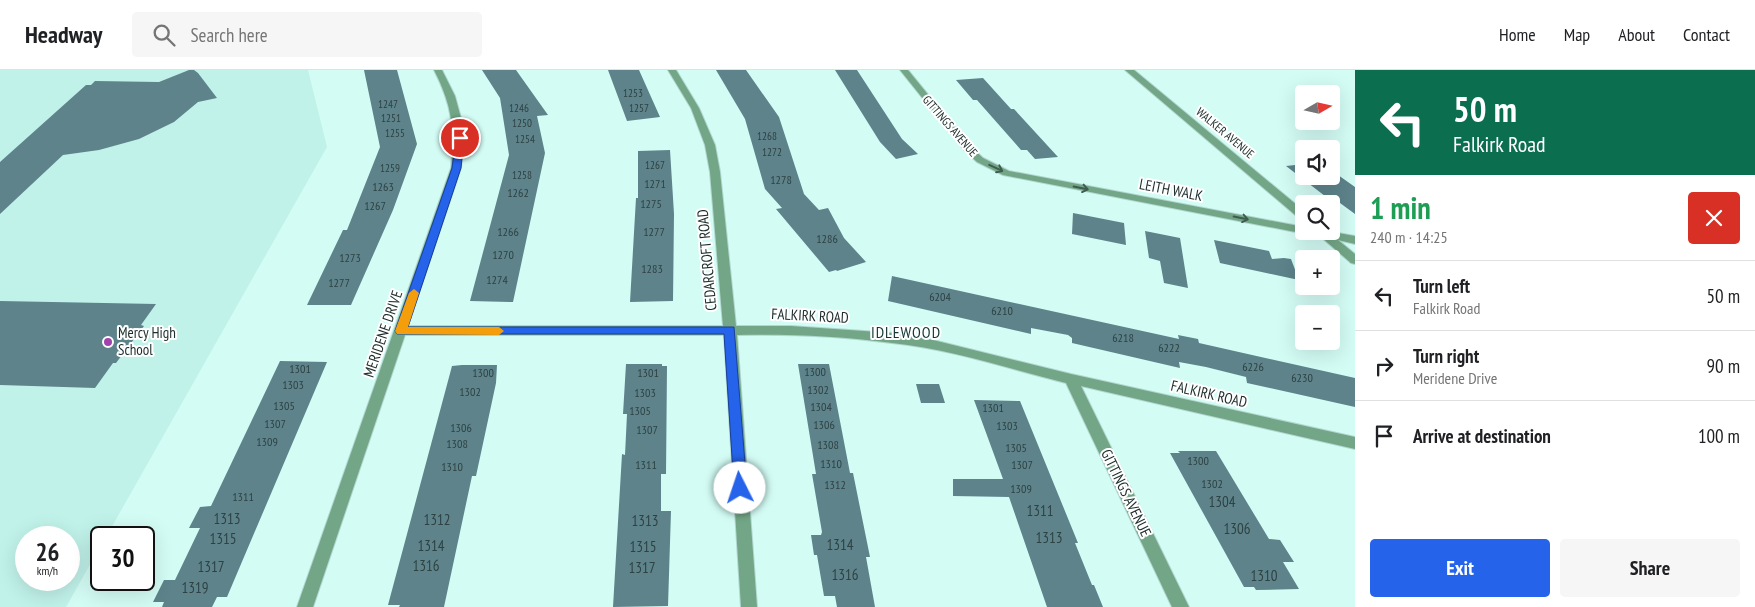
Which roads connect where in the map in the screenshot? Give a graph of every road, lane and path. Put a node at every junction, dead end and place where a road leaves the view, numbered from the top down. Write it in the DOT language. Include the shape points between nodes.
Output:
graph roads {
  1 [pos="438,70"];
  2 [pos="672,70"];
  3 [pos="904,70"];
  4 [pos="1129,70"];
  5 [pos="1033,179"];
  6 [pos="1295,209"];
  7 [pos="1295,228"];
  8 [pos="1340,237"];
  9 [pos="1331,240"];
  10 [pos="1355,240"];
  11 [pos="1355,260"];
  12 [pos="730,330"];
  13 [pos="401,331"];
  14 [pos="1071,379"];
  15 [pos="1355,443"];
  16 [pos="305,607"];
  17 [pos="749,607"];
  18 [pos="1181,607"];
  1 -- 13 [label="street, MERIDENE DRIVE" via="459,120 456,168"];
  2 -- 12 [label="street, CEDARCROFT ROAD" via="695,108 710,145"];
  3 -- 5 [label="street, GITTINGS AVENUE, one-way" via="953,133 980,160 1006,173"];
  4 -- 6 [label="street, WALKER AVENUE"];
  5 -- 7 [label="street, LEITH WALK, one-way"];
  8 -- 10 [label="street"];
  9 -- 11 [label="street"];
  12 -- 13 [label="street, FALKIRK ROAD"];
  12 -- 14 [label="street, FALKIRK ROAD" via="791,330 893,338"];
  12 -- 17 [label="street, CEDARCROFT ROAD"];
  13 -- 16 [label="street, MERIDENE DRIVE"];
  14 -- 15 [label="street, FALKIRK ROAD"];
  14 -- 18 [label="street, GITTINGS AVENUE"];
}
